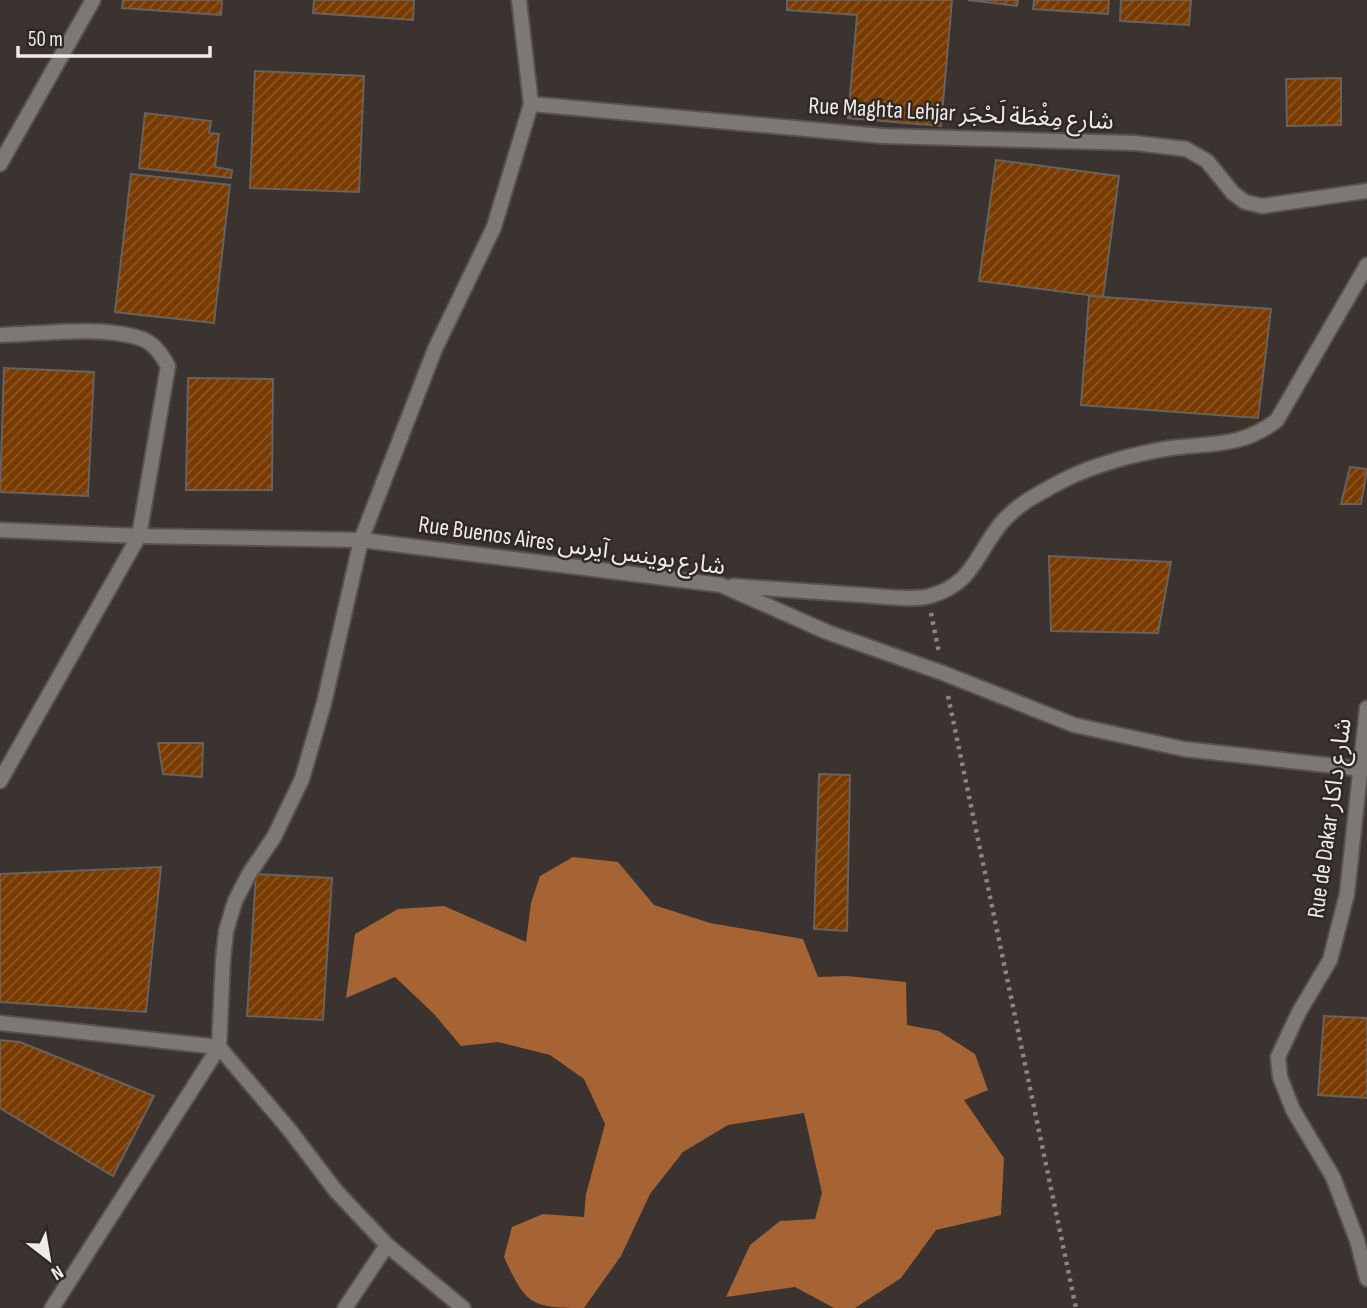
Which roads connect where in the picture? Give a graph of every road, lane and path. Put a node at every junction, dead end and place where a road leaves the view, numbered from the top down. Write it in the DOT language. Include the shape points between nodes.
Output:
graph roads {
  1 [pos="93,0"];
  2 [pos="519,0"];
  3 [pos="531,104"];
  4 [pos="0,164"];
  5 [pos="1367,191"];
  6 [pos="1367,265"];
  7 [pos="0,335"];
  8 [pos="0,530"];
  9 [pos="139,536"];
  10 [pos="361,540"];
  11 [pos="721,585"];
  12 [pos="927,597"];
  13 [pos="943,673"];
  14 [pos="1367,708"];
  15 [pos="1366,732"];
  16 [pos="1362,769"];
  17 [pos="0,780"];
  18 [pos="0,1023"];
  19 [pos="219,1046"];
  20 [pos="387,1245"];
  21 [pos="1367,1279"];
  22 [pos="52,1308"];
  23 [pos="345,1308"];
  24 [pos="463,1308"];
  25 [pos="1076,1308"];
  1 -- 4 [label="street"];
  2 -- 3 [label="street"];
  3 -- 5 [label="street, Rue Maghta Lehjar شارع مِغْطَة لَحْجَر" via="882,136 1135,143 1186,149 1207,161 1245,202 1262,206"];
  3 -- 10 [label="street" via="494,227 435,349"];
  6 -- 12 [label="street" via="1277,420 1263,431 1231,443 1124,458 1067,478 1032,497 999,526 973,569 954,587"];
  7 -- 9 [label="street" via="98,331 143,339 163,356 167,366"];
  8 -- 9 [label="street, Rue Buenos Aires شارع بوينس آيرس"];
  9 -- 10 [label="street, Rue Buenos Aires شارع بوينس آيرس"];
  9 -- 17 [label="street"];
  10 -- 11 [label="street, Rue Buenos Aires شارع بوينس آيرس"];
  10 -- 19 [label="street" via="302,779 235,901 226,931"];
  11 -- 12 [label="street"];
  11 -- 13 [label="street, Rue Buenos Aires شارع بوينس آيرس" via="827,632"];
  12 -- 13 [label="path"];
  13 -- 16 [label="street, Rue Buenos Aires شارع بوينس آيرس" via="1074,725 1184,749"];
  13 -- 25 [label="path"];
  14 -- 15 [label="street, Rue de Dakar شارع داكار"];
  15 -- 16 [label="street, Rue de Dakar شارع داكار"];
  16 -- 21 [label="street, Rue de Dakar شارع داكار" via="1347,894 1330,960 1278,1057 1288,1099 1333,1177"];
  18 -- 19 [label="street"];
  19 -- 20 [label="street" via="336,1191"];
  19 -- 22 [label="street"];
  20 -- 23 [label="street"];
  20 -- 24 [label="street"];
}
